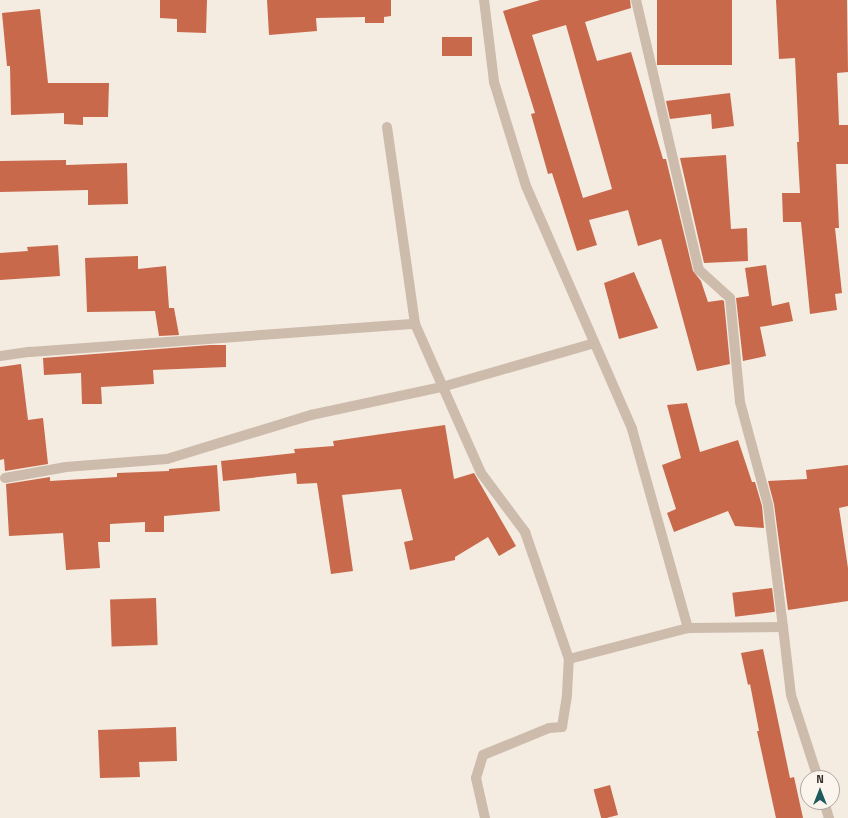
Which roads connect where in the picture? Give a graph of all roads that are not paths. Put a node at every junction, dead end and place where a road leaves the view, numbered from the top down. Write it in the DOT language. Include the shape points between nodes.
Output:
graph roads {
  1 [pos="484,0"];
  2 [pos="636,0"];
  3 [pos="387,127"];
  4 [pos="415,324"];
  5 [pos="594,343"];
  6 [pos="0,356"];
  7 [pos="442,387"];
  8 [pos="5,478"];
  9 [pos="783,627"];
  10 [pos="688,628"];
  11 [pos="569,659"];
  12 [pos="815,770"];
  13 [pos="485,818"];
  1 -- 5 [label="street" via="494,82 526,186"];
  2 -- 9 [label="street" via="699,270 730,298 740,402 768,505"];
  3 -- 4 [label="street"];
  4 -- 6 [label="street"];
  4 -- 7 [label="street"];
  5 -- 7 [label="street"];
  5 -- 10 [label="street" via="632,429"];
  7 -- 8 [label="street" via="310,415 167,459 66,467"];
  7 -- 11 [label="street" via="481,473 525,532"];
  9 -- 10 [label="street"];
  9 -- 12 [label="street" via="791,695"];
  10 -- 11 [label="street"];
  11 -- 13 [label="street" via="562,727 549,728 483,755 476,778"];
}
